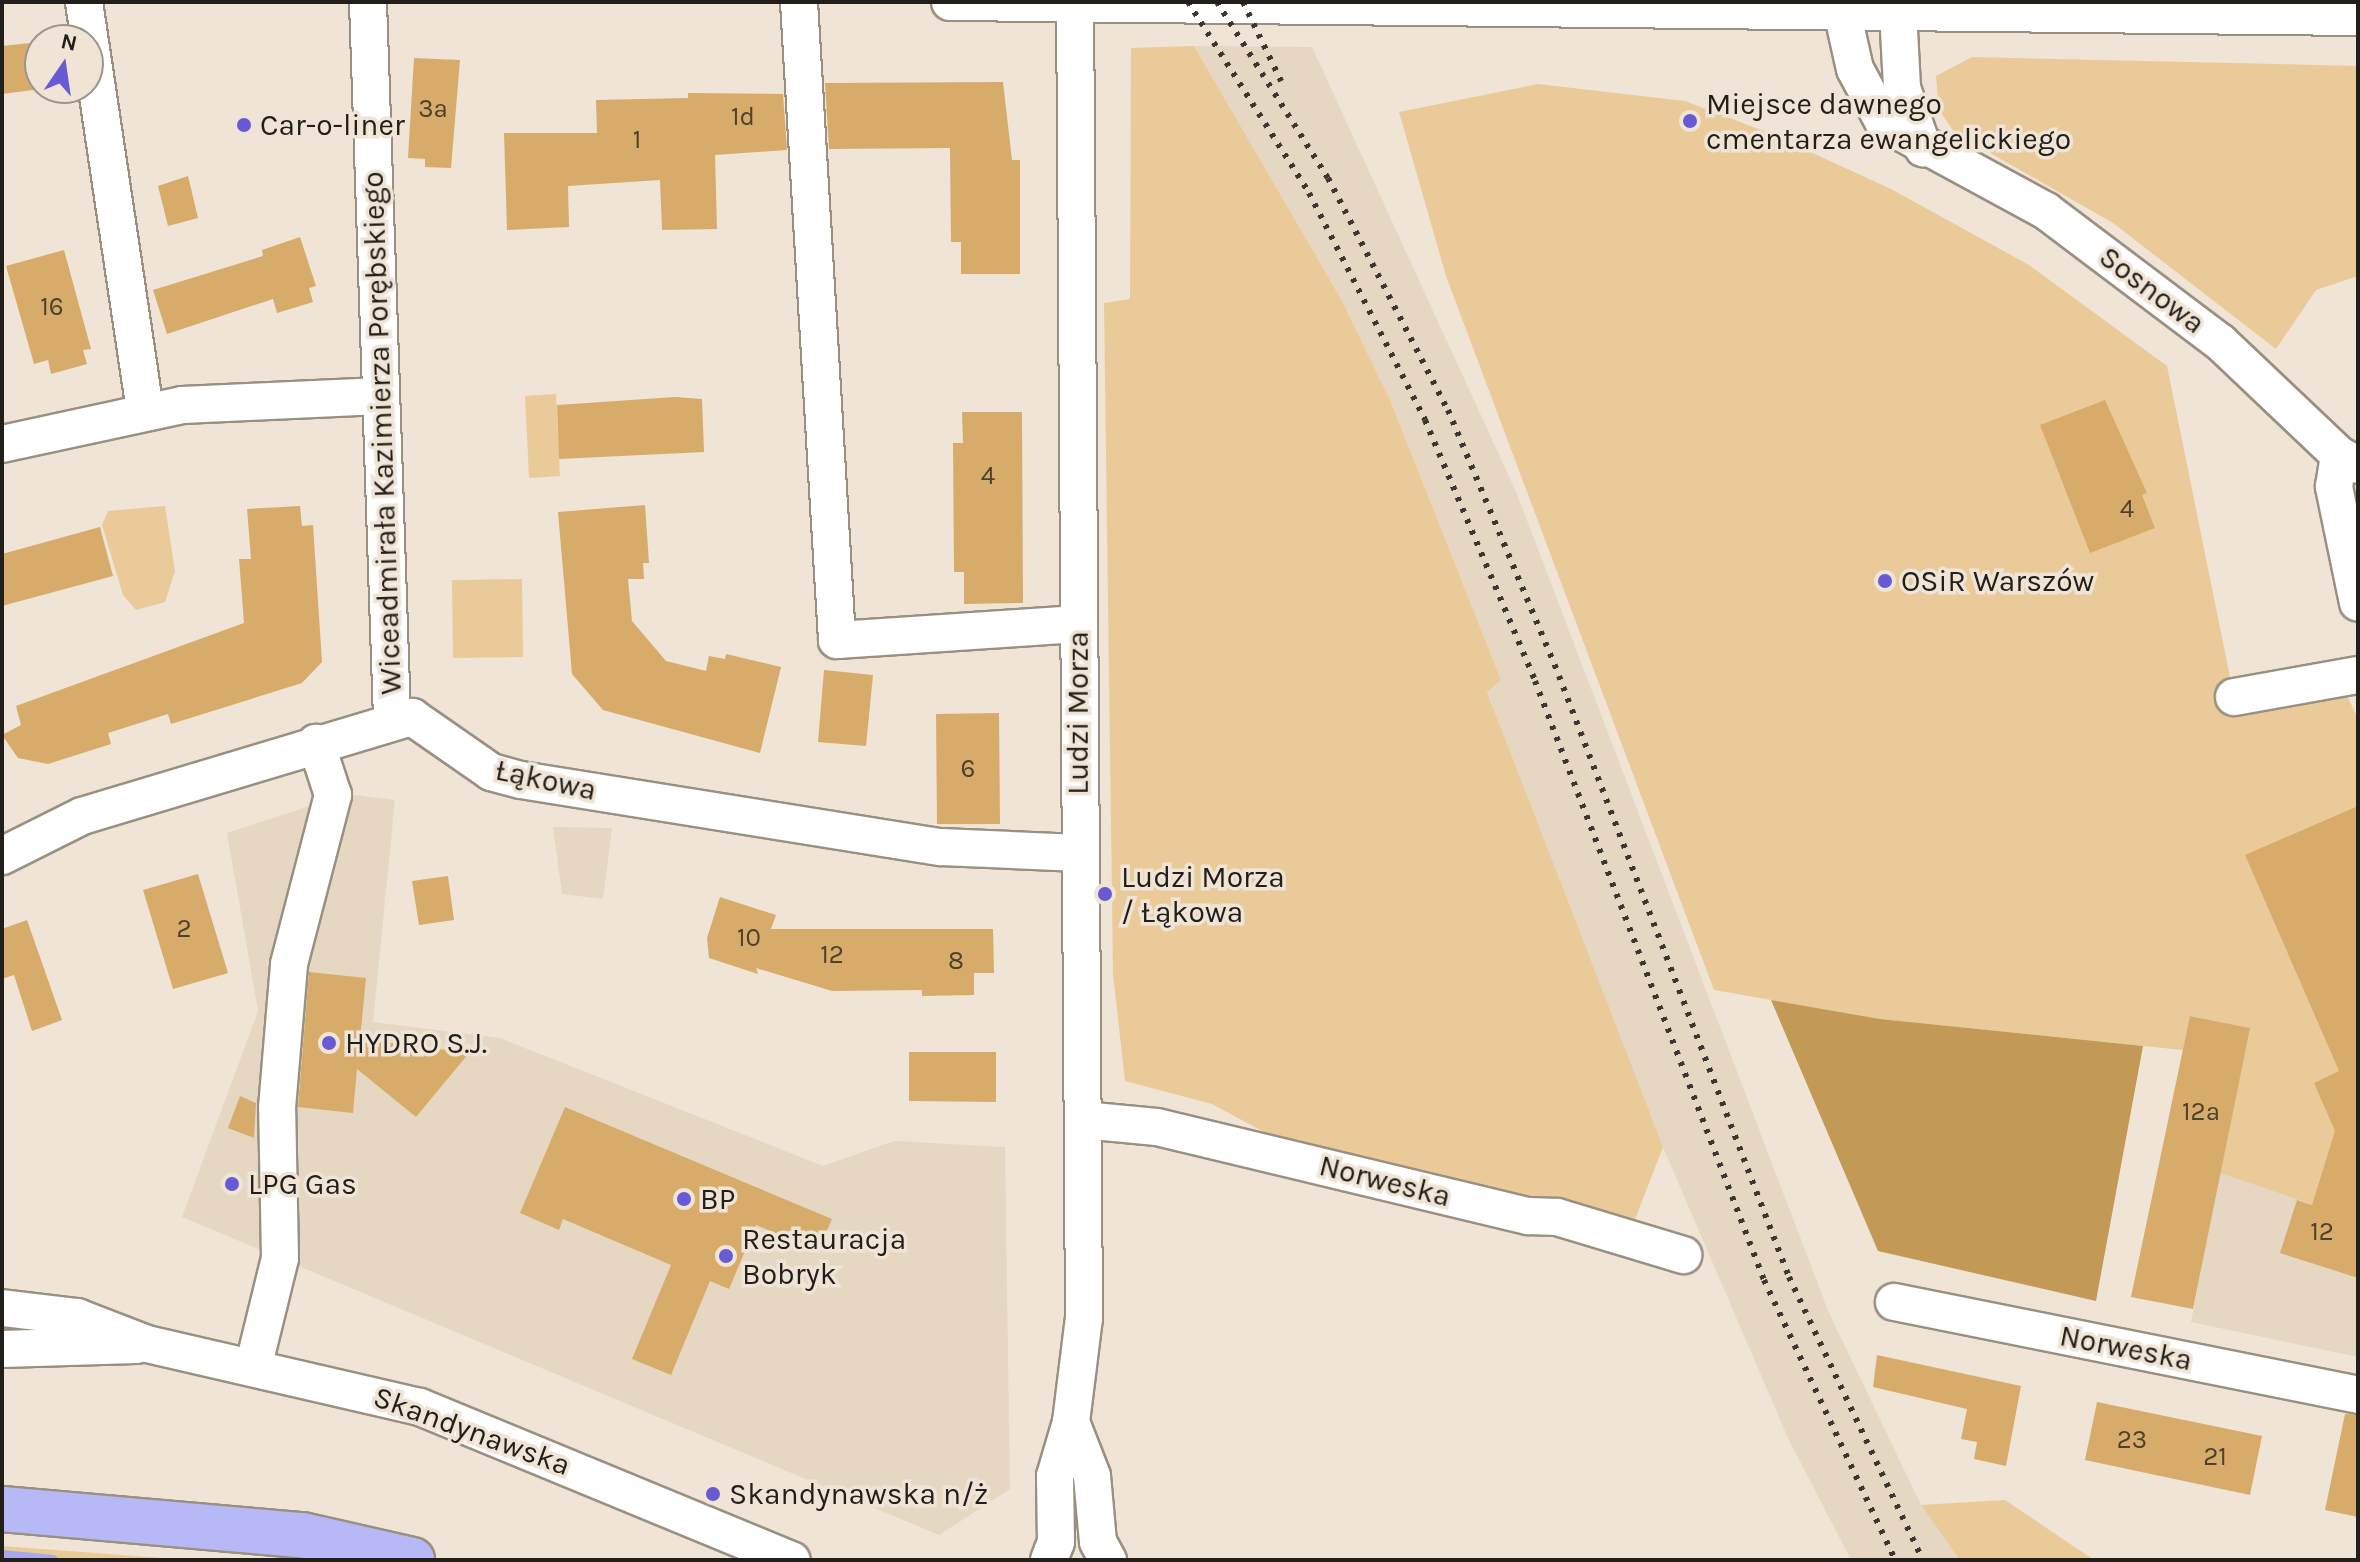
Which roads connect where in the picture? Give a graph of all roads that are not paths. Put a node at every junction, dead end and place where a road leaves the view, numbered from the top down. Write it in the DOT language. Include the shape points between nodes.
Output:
graph roads {
  1 [pos="84,2"];
  2 [pos="368,2"];
  3 [pos="799,2"];
  4 [pos="950,2"];
  5 [pos="1056,3"];
  6 [pos="1842,11"];
  7 [pos="1898,11"];
  8 [pos="2358,17"];
  9 [pos="1923,148"];
  10 [pos="381,396"];
  11 [pos="145,410"];
  12 [pos="2,444"];
  13 [pos="2348,460"];
  14 [pos="2358,603"];
  15 [pos="1078,624"];
  16 [pos="2358,675"];
  17 [pos="2234,697"];
  18 [pos="392,719"];
  19 [pos="316,743"];
  20 [pos="1079,853"];
  21 [pos="2,856"];
  22 [pos="1083,1120"];
  23 [pos="1683,1255"];
  24 [pos="2,1299"];
  25 [pos="1894,1302"];
  26 [pos="2,1308"];
  27 [pos="40,1308"];
  28 [pos="147,1344"];
  29 [pos="2,1349"];
  30 [pos="254,1364"];
  31 [pos="2358,1395"];
  32 [pos="1071,1422"];
  33 [pos="2,1509"];
  34 [pos="787,1559"];
  35 [pos="412,1560"];
  36 [pos="1049,1560"];
  37 [pos="1108,1560"];
  1 -- 11 [label="street"];
  2 -- 10 [label="street, Wiceadmirała Kazimierza Porębskiego"];
  3 -- 15 [label="street" via="837,640"];
  4 -- 5 [label="street"];
  5 -- 6 [label="street"];
  5 -- 15 [label="street, Ludzi Morza"];
  6 -- 7 [label="street"];
  6 -- 9 [label="street, Sosnowa" via="1850,55 1884,123"];
  7 -- 8 [label="street"];
  7 -- 9 [label="street" via="1902,88"];
  9 -- 13 [label="street, Sosnowa" via="2046,211 2220,342"];
  10 -- 11 [label="street"];
  10 -- 18 [label="street, Wiceadmirała Kazimierza Porębskiego"];
  11 -- 12 [label="street"];
  13 -- 14 [label="street" via="2334,487"];
  15 -- 20 [label="street, Ludzi Morza"];
  16 -- 17 [label="street"];
  18 -- 19 [label="street, Łąkowa"];
  18 -- 20 [label="street, Łąkowa" via="425,721 491,772 521,780 941,847"];
  19 -- 21 [label="street, Łąkowa" via="82,816"];
  19 -- 30 [label="street" via="333,795 289,964 277,1108 280,1258"];
  20 -- 22 [label="street, Ludzi Morza"];
  22 -- 23 [label="street, Norweska" via="1157,1127 1529,1216 1557,1217"];
  22 -- 32 [label="street, Ludzi Morza" via="1084,1318"];
  24 -- 27 [label="street"];
  25 -- 31 [label="street, Norweska"];
  26 -- 27 [label="street, Skandynawska"];
  27 -- 28 [label="street, Skandynawska"];
  28 -- 29 [label="street, Skandynawska"];
  28 -- 30 [label="street, Skandynawska"];
  30 -- 34 [label="street, Skandynawska" via="442,1415"];
  32 -- 36 [label="street, Ludzi Morza" via="1055,1476 1056,1542"];
  32 -- 37 [label="street, Ludzi Morza" via="1092,1476 1098,1542"];
  33 -- 35 [label="highway" via="302,1535"];
}
